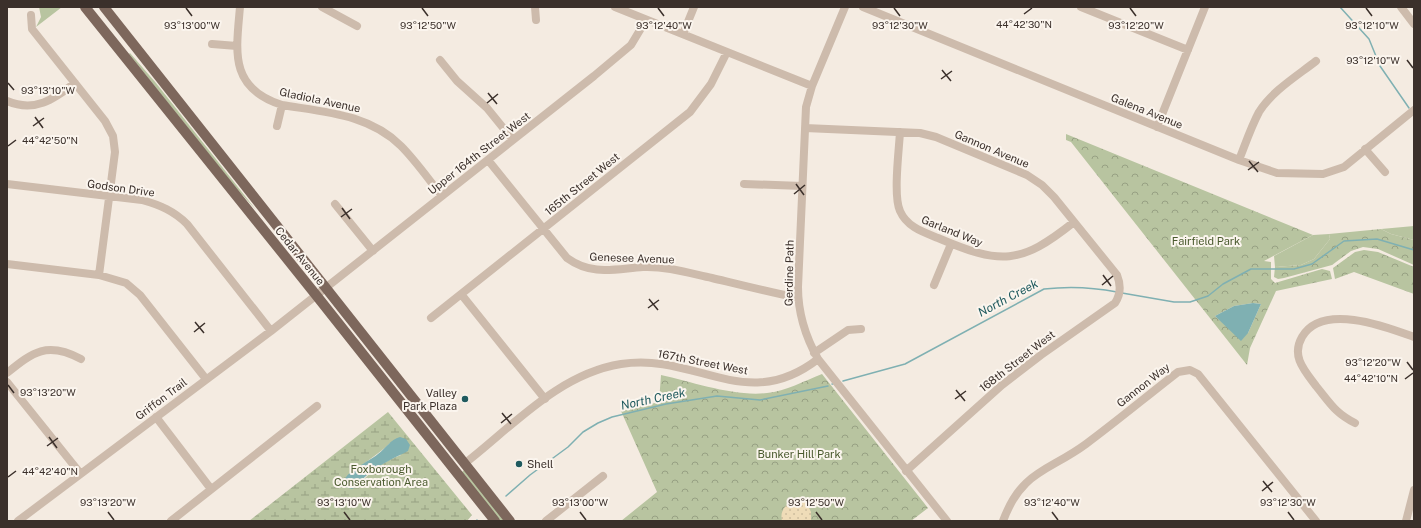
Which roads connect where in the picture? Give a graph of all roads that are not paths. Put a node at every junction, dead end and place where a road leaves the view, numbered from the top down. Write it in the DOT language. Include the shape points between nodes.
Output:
graph roads {
  1 [pos="85,7"];
  2 [pos="104,7"];
  3 [pos="240,7"];
  4 [pos="322,7"];
  5 [pos="536,7"];
  6 [pos="615,7"];
  7 [pos="694,7"];
  8 [pos="845,7"];
  9 [pos="863,7"];
  10 [pos="1206,7"];
  11 [pos="1401,7"];
  12 [pos="1084,8"];
  13 [pos="31,15"];
  14 [pos="536,20"];
  15 [pos="646,20"];
  16 [pos="1414,24"];
  17 [pos="357,26"];
  18 [pos="683,34"];
  19 [pos="212,44"];
  20 [pos="236,46"];
  21 [pos="1188,50"];
  22 [pos="727,52"];
  23 [pos="440,60"];
  24 [pos="1316,61"];
  25 [pos="75,83"];
  26 [pos="812,86"];
  27 [pos="7,102"];
  28 [pos="282,105"];
  29 [pos="1414,110"];
  30 [pos="277,126"];
  31 [pos="1156,127"];
  32 [pos="805,128"];
  33 [pos="900,132"];
  34 [pos="513,140"];
  35 [pos="1366,150"];
  36 [pos="488,160"];
  37 [pos="1239,160"];
  38 [pos="1385,172"];
  39 [pos="7,184"];
  40 [pos="744,184"];
  41 [pos="802,186"];
  42 [pos="442,196"];
  43 [pos="110,197"];
  44 [pos="336,204"];
  45 [pos="1074,222"];
  46 [pos="543,229"];
  47 [pos="951,244"];
  48 [pos="373,251"];
  49 [pos="7,264"];
  50 [pos="99,275"];
  51 [pos="934,285"];
  52 [pos="1120,286"];
  53 [pos="325,288"];
  54 [pos="461,294"];
  55 [pos="316,295"];
  56 [pos="798,298"];
  57 [pos="431,318"];
  58 [pos="861,329"];
  59 [pos="271,330"];
  60 [pos="1414,337"];
  61 [pos="816,356"];
  62 [pos="81,359"];
  63 [pos="7,373"];
  64 [pos="206,379"];
  65 [pos="7,382"];
  66 [pos="545,399"];
  67 [pos="318,406"];
  68 [pos="156,417"];
  69 [pos="1355,423"];
  70 [pos="433,443"];
  71 [pos="464,464"];
  72 [pos="906,471"];
  73 [pos="80,473"];
  74 [pos="603,476"];
  75 [pos="212,489"];
  76 [pos="1414,490"];
  77 [pos="18,521"];
  78 [pos="171,521"];
  79 [pos="495,521"];
  80 [pos="510,521"];
  81 [pos="546,521"];
  82 [pos="947,521"];
  83 [pos="1003,521"];
  84 [pos="1316,521"];
  85 [pos="1406,521"];
  1 -- 55 [label="main road, Cedar Avenue"];
  2 -- 53 [label="main road, Cedar Avenue"];
  3 -- 20 [label="street, Gladiola Avenue"];
  4 -- 17 [label="street"];
  5 -- 14 [label="street"];
  6 -- 15 [label="street"];
  7 -- 18 [label="street"];
  8 -- 26 [label="street, Gerdine Path"];
  9 -- 31 [label="street, Galena Avenue"];
  10 -- 21 [label="street"];
  11 -- 16 [label="street"];
  12 -- 21 [label="street"];
  13 -- 25 [label="street" via="32,29"];
  15 -- 18 [label="street"];
  15 -- 34 [label="street, Upper 164th Street West" via="637,36 622,53"];
  18 -- 22 [label="street"];
  19 -- 20 [label="street"];
  20 -- 28 [label="street, Gladiola Avenue" via="240,71 249,84 263,96"];
  21 -- 31 [label="street"];
  22 -- 26 [label="street"];
  22 -- 46 [label="street, 165th Street West" via="711,84 690,112"];
  23 -- 34 [label="street" via="457,81 488,108"];
  24 -- 37 [label="street" via="1264,106 1255,120"];
  25 -- 27 [label="street" via="44,104 33,106"];
  25 -- 43 [label="street" via="105,121 112,136 115,152"];
  26 -- 32 [label="street, Gerdine Path" via="806,106"];
  28 -- 30 [label="street"];
  28 -- 42 [label="street, Gladiola Avenue" via="352,117 380,128 403,147"];
  29 -- 35 [label="street, Galena Avenue"];
  31 -- 37 [label="street, Galena Avenue"];
  32 -- 33 [label="street, Gannon Avenue"];
  32 -- 41 [label="street, Gerdine Path"];
  33 -- 45 [label="street, Gannon Avenue" via="936,137 1027,175 1048,190"];
  33 -- 47 [label="street, Garland Way" via="897,202 900,212 914,227"];
  34 -- 36 [label="street, Upper 164th Street West"];
  35 -- 37 [label="street, Galena Avenue" via="1344,168 1323,174 1277,173"];
  35 -- 38 [label="street"];
  36 -- 42 [label="street, Upper 164th Street West"];
  36 -- 46 [label="street, Genesee Avenue"];
  39 -- 43 [label="street, Godson Drive"];
  40 -- 41 [label="street"];
  41 -- 56 [label="street, Gerdine Path"];
  42 -- 48 [label="street, Upper 164th Street West"];
  43 -- 50 [label="street"];
  43 -- 59 [label="street, Godson Drive" via="155,203 179,217"];
  44 -- 48 [label="street"];
  45 -- 47 [label="street, Garland Way" via="1046,244 1018,255 983,255"];
  45 -- 52 [label="street, Gannon Avenue" via="1116,275"];
  46 -- 54 [label="street, 165th Street West"];
  46 -- 56 [label="street, Genesee Avenue" via="567,258 586,269 645,267 675,270"];
  47 -- 51 [label="street"];
  48 -- 53 [label="street, Upper 164th Street West"];
  49 -- 50 [label="street"];
  50 -- 64 [label="street" via="123,281 134,289"];
  52 -- 72 [label="street, 168th Street West" via="1118,299 1111,307 1002,385"];
  53 -- 55 [label="street, Upper 164th Street West"];
  53 -- 71 [label="main road, Cedar Avenue"];
  54 -- 57 [label="street, 165th Street West"];
  54 -- 66 [label="street"];
  55 -- 59 [label="street, Griffon Trail"];
  55 -- 70 [label="main road, Cedar Avenue"];
  56 -- 61 [label="street, Gerdine Path" via="803,328"];
  58 -- 61 [label="street, 167th Street West" via="848,330"];
  59 -- 64 [label="street, Griffon Trail"];
  60 -- 69 [label="street" via="1379,324 1345,319 1317,325 1304,335 1298,348 1303,369 1340,416"];
  61 -- 66 [label="street, 167th Street West" via="804,370 791,377 760,384 739,382 662,364 621,364 601,368 580,377"];
  61 -- 72 [label="street, Gerdine Path"];
  62 -- 63 [label="street" via="60,352 39,350"];
  64 -- 68 [label="street, Griffon Trail"];
  65 -- 73 [label="street"];
  66 -- 71 [label="street, 167th Street West"];
  67 -- 75 [label="street"];
  68 -- 73 [label="street, Griffon Trail"];
  68 -- 75 [label="street"];
  70 -- 71 [label="main road" via="451,458"];
  70 -- 79 [label="main road, Cedar Avenue"];
  71 -- 80 [label="main road, Cedar Avenue"];
  72 -- 82 [label="street, Gerdine Path"];
  73 -- 77 [label="street, Griffon Trail"];
  74 -- 81 [label="street"];
  75 -- 78 [label="street"];
  76 -- 85 [label="street"];
  83 -- 84 [label="street, Gannon Way" via="1016,493 1029,480 1084,445 1178,372 1190,370 1198,374"];
}
